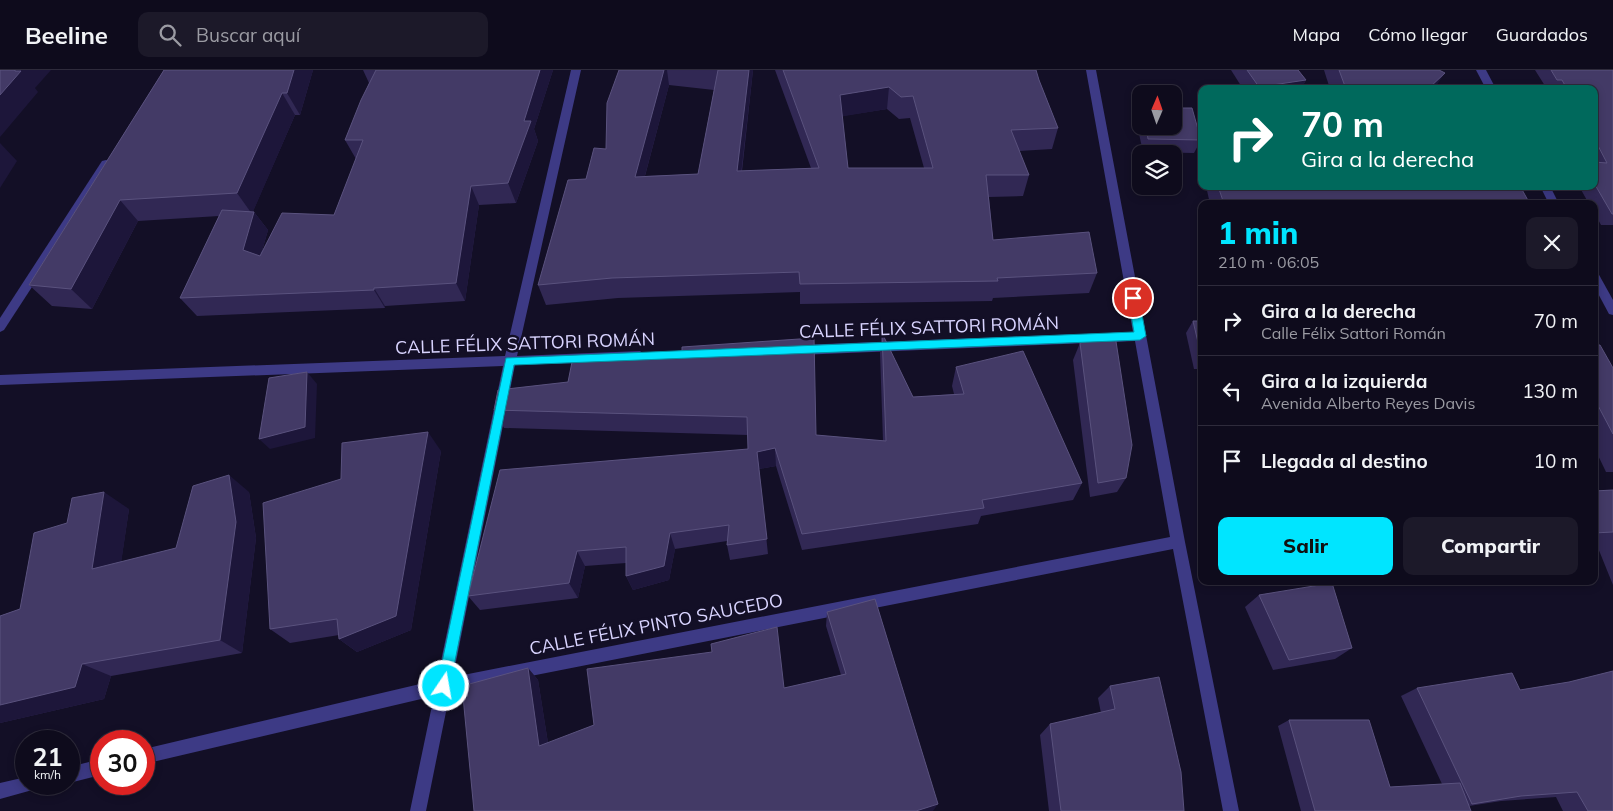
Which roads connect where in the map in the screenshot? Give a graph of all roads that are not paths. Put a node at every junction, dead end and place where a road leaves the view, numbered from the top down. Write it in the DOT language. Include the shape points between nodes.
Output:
graph roads {
  1 [pos="576,70"];
  2 [pos="1091,70"];
  3 [pos="1481,70"];
  4 [pos="1489,85"];
  5 [pos="112,153"];
  6 [pos="1598,284"];
  7 [pos="1613,312"];
  8 [pos="0,328"];
  9 [pos="1140,336"];
  10 [pos="786,350"];
  11 [pos="648,356"];
  12 [pos="510,361"];
  13 [pos="0,380"];
  14 [pos="1178,542"];
  15 [pos="444,686"];
  16 [pos="155,754"];
  17 [pos="15,788"];
  18 [pos="0,791"];
  19 [pos="418,811"];
  20 [pos="1231,811"];
  1 -- 12 [label="street"];
  2 -- 9 [label="street"];
  3 -- 4 [label="street"];
  5 -- 8 [label="street"];
  6 -- 7 [label="street"];
  9 -- 10 [label="street, CALLE FÉLIX SATTORI ROMÁN"];
  9 -- 14 [label="street"];
  11 -- 12 [label="street, CALLE FÉLIX SATTORI ROMÁN"];
  12 -- 13 [label="street, CALLE FÉLIX SATTORI ROMÁN"];
  12 -- 15 [label="street"];
  14 -- 15 [label="street, CALLE FÉLIX PINTO SAUCEDO"];
  14 -- 20 [label="street"];
  15 -- 16 [label="street, CALLE FÉLIX PINTO SAUCEDO"];
  15 -- 19 [label="street"];
  17 -- 18 [label="street"];
}
